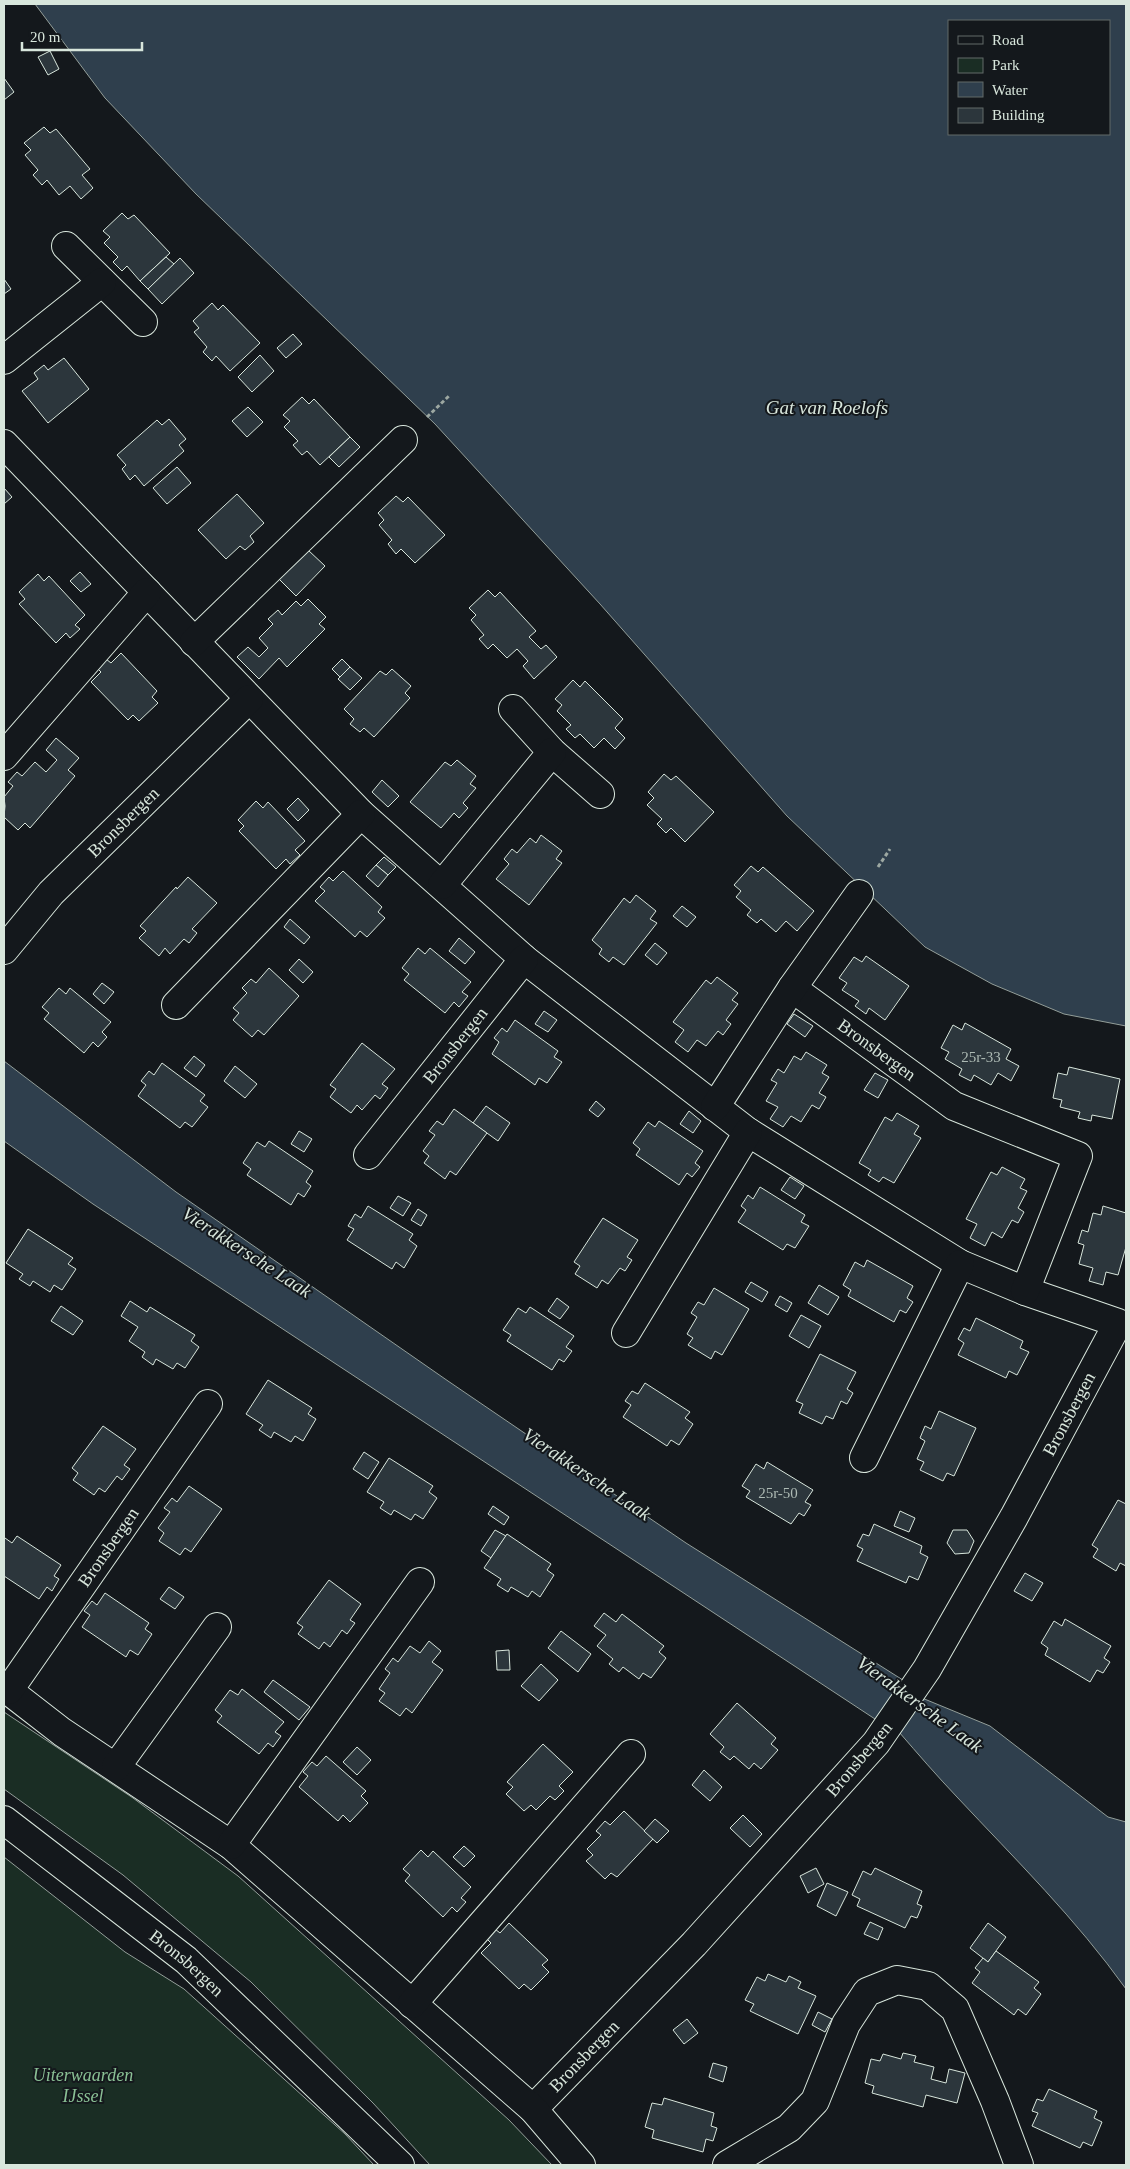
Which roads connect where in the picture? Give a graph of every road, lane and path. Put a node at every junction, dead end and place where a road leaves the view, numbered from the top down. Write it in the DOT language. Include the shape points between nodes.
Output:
graph roads {
  1 [pos="66,246"];
  2 [pos="102,282"];
  3 [pos="143,322"];
  4 [pos="4,360"];
  5 [pos="403,440"];
  6 [pos="4,444"];
  7 [pos="148,592"];
  8 [pos="194,642"];
  9 [pos="249,699"];
  10 [pos="513,710"];
  11 [pos="552,752"];
  12 [pos="4,756"];
  13 [pos="600,794"];
  14 [pos="362,814"];
  15 [pos="442,885"];
  16 [pos="859,894"];
  17 [pos="4,950"];
  18 [pos="524,959"];
  19 [pos="792,988"];
  20 [pos="176,1005"];
  21 [pos="716,1107"];
  22 [pos="748,1132"];
  23 [pos="368,1155"];
  24 [pos="960,1264"];
  25 [pos="1024,1291"];
  26 [pos="1122,1324"];
  27 [pos="626,1333"];
  28 [pos="208,1404"];
  29 [pos="864,1458"];
  30 [pos="420,1582"];
  31 [pos="217,1627"];
  32 [pos="6,1689"];
  33 [pos="631,1754"];
  34 [pos="116,1767"];
  35 [pos="4,1820"];
  36 [pos="231,1845"];
  37 [pos="412,2004"];
  38 [pos="533,2110"];
  39 [pos="400,2165"];
  40 [pos="581,2165"];
  41 [pos="727,2165"];
  42 [pos="1019,2165"];
  1 -- 2 [label="street"];
  2 -- 3 [label="street"];
  2 -- 4 [label="street"];
  5 -- 8 [label="street"];
  6 -- 7 [label="street, Bronsbergen"];
  7 -- 8 [label="street, Bronsbergen"];
  7 -- 12 [label="street"];
  8 -- 9 [label="street, Bronsbergen"];
  9 -- 14 [label="street, Bronsbergen"];
  9 -- 17 [label="street, Bronsbergen" via="51,893"];
  10 -- 11 [label="street"];
  11 -- 13 [label="street"];
  11 -- 15 [label="street"];
  14 -- 15 [label="street, Bronsbergen"];
  14 -- 20 [label="street"];
  15 -- 18 [label="street, Bronsbergen"];
  16 -- 19 [label="street"];
  18 -- 21 [label="street, Bronsbergen"];
  18 -- 23 [label="street, Bronsbergen"];
  19 -- 21 [label="street"];
  19 -- 25 [label="street, Bronsbergen" via="954,1106 1078,1156"];
  21 -- 22 [label="street, Bronsbergen"];
  22 -- 24 [label="street, Bronsbergen"];
  22 -- 27 [label="street"];
  24 -- 25 [label="street, Bronsbergen"];
  24 -- 29 [label="street"];
  25 -- 26 [label="street, Bronsbergen"];
  26 -- 38 [label="street, Bronsbergen" via="927,1669 876,1743 694,1944"];
  28 -- 32 [label="street, Bronsbergen" via="72,1603"];
  30 -- 36 [label="street"];
  31 -- 34 [label="street"];
  32 -- 34 [label="street, Bronsbergen" via="62,1732"];
  33 -- 37 [label="street"];
  34 -- 36 [label="street, Bronsbergen"];
  35 -- 39 [label="street, Bronsbergen" via="186,1960"];
  36 -- 37 [label="street, Bronsbergen"];
  37 -- 38 [label="street, Bronsbergen"];
  38 -- 40 [label="street, Bronsbergen"];
  41 -- 42 [label="street" via="789,2128 815,2101 846,2024 867,1992 897,1980 928,1986 955,2009"];
}
